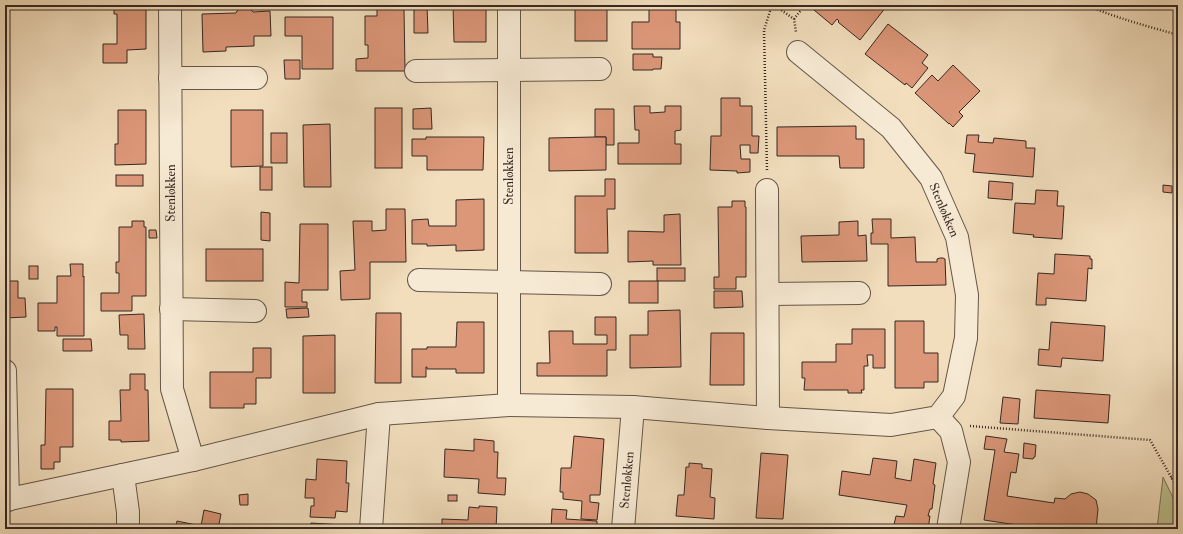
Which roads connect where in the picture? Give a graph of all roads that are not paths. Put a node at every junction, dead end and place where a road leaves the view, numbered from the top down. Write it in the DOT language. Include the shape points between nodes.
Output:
graph roads {
  1 [pos="170,5"];
  2 [pos="509,5"];
  3 [pos="798,52"];
  4 [pos="600,68"];
  5 [pos="509,70"];
  6 [pos="416,71"];
  7 [pos="170,78"];
  8 [pos="256,78"];
  9 [pos="767,190"];
  10 [pos="419,280"];
  11 [pos="509,282"];
  12 [pos="600,284"];
  13 [pos="859,293"];
  14 [pos="768,294"];
  15 [pos="171,309"];
  16 [pos="254,311"];
  17 [pos="5,371"];
  18 [pos="509,405"];
  19 [pos="633,408"];
  20 [pos="379,414"];
  21 [pos="768,418"];
  22 [pos="944,424"];
  23 [pos="193,460"];
  24 [pos="123,475"];
  25 [pos="6,500"];
  26 [pos="128,529"];
  27 [pos="371,529"];
  28 [pos="622,529"];
  29 [pos="948,529"];
  1 -- 7 [label="street, Stenløkken"];
  2 -- 5 [label="street, Stenløkken"];
  3 -- 22 [label="street, Stenløkken" via="891,128 931,178 957,237 967,295 966,338 954,396"];
  4 -- 5 [label="street"];
  5 -- 6 [label="street"];
  5 -- 11 [label="street, Stenløkken"];
  7 -- 8 [label="street"];
  7 -- 15 [label="street, Stenløkken"];
  9 -- 14 [label="street"];
  10 -- 11 [label="street"];
  11 -- 12 [label="street"];
  11 -- 18 [label="street, Stenløkken"];
  13 -- 14 [label="street"];
  14 -- 21 [label="street"];
  15 -- 16 [label="street"];
  15 -- 23 [label="street, Stenløkken" via="172,389"];
  17 -- 25 [label="street"];
  18 -- 19 [label="street"];
  18 -- 20 [label="street"];
  19 -- 21 [label="street"];
  19 -- 28 [label="street, Stenløkken"];
  20 -- 23 [label="street"];
  20 -- 27 [label="street"];
  21 -- 22 [label="street" via="892,425"];
  22 -- 29 [label="street" via="959,462"];
  23 -- 24 [label="street"];
  24 -- 25 [label="street"];
  24 -- 26 [label="street"];
}
